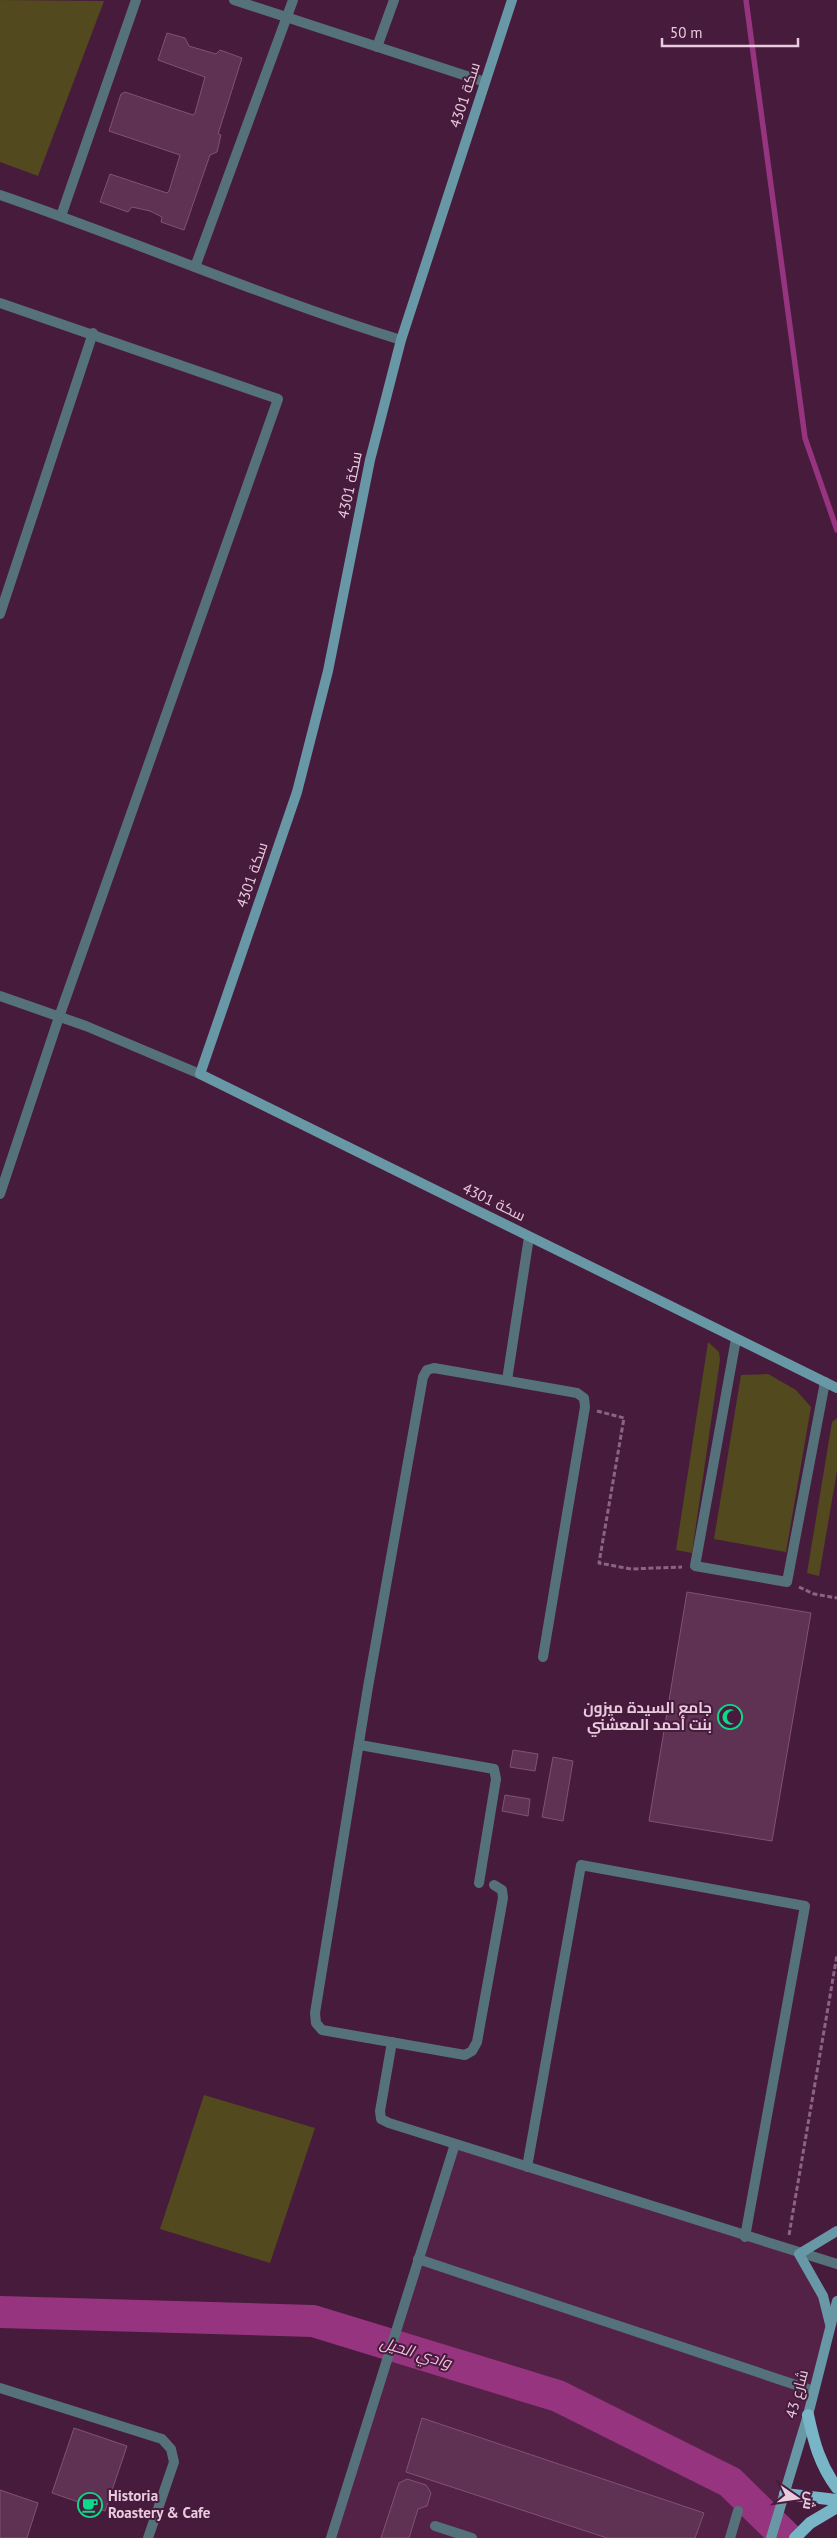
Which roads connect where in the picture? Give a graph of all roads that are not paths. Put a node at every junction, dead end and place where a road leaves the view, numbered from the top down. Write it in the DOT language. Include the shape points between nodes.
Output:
graph roads {
  1 [pos="136,0"];
  2 [pos="234,0"];
  3 [pos="293,0"];
  4 [pos="394,0"];
  5 [pos="512,0"];
  6 [pos="286,17"];
  7 [pos="377,47"];
  8 [pos="485,82"];
  9 [pos="0,195"];
  10 [pos="61,216"];
  11 [pos="195,267"];
  12 [pos="0,302"];
  13 [pos="93,333"];
  14 [pos="401,340"];
  15 [pos="0,614"];
  16 [pos="0,996"];
  17 [pos="59,1017"];
  18 [pos="200,1074"];
  19 [pos="0,1194"];
  20 [pos="529,1237"];
  21 [pos="736,1339"];
  22 [pos="507,1380"];
  23 [pos="825,1382"];
  24 [pos="837,1388"];
  25 [pos="543,1657"];
  26 [pos="360,1745"];
  27 [pos="479,1882"];
  28 [pos="494,1885"];
  29 [pos="392,2042"];
  30 [pos="454,2144"];
  31 [pos="526,2167"];
  32 [pos="837,2232"];
  33 [pos="745,2237"];
  34 [pos="799,2254"];
  35 [pos="418,2259"];
  36 [pos="837,2264"];
  37 [pos="837,2301"];
  38 [pos="830,2328"];
  39 [pos="0,2388"];
  40 [pos="814,2391"];
  41 [pos="808,2415"];
  42 [pos="837,2488"];
  43 [pos="785,2494"];
  44 [pos="837,2500"];
  45 [pos="837,2507"];
  46 [pos="738,2511"];
  47 [pos="435,2526"];
  48 [pos="148,2538"];
  49 [pos="331,2538"];
  50 [pos="472,2538"];
  51 [pos="730,2538"];
  52 [pos="772,2538"];
  53 [pos="795,2538"];
  1 -- 10 [label="street"];
  2 -- 6 [label="street"];
  3 -- 6 [label="street"];
  4 -- 7 [label="street"];
  5 -- 8 [label="street, سكة 4301"];
  6 -- 7 [label="street"];
  6 -- 11 [label="street"];
  7 -- 8 [label="street"];
  8 -- 14 [label="street, سكة 4301"];
  9 -- 10 [label="street"];
  10 -- 11 [label="street"];
  11 -- 14 [label="street" via="328,317"];
  12 -- 13 [label="street"];
  13 -- 15 [label="street"];
  13 -- 17 [label="street" via="278,399"];
  14 -- 18 [label="street, سكة 4301" via="370,460 328,671 297,792"];
  16 -- 17 [label="street"];
  17 -- 18 [label="street"];
  17 -- 19 [label="street"];
  18 -- 20 [label="street, سكة 4301"];
  20 -- 21 [label="street, سكة 4301"];
  20 -- 22 [label="street"];
  21 -- 23 [label="street, سكة 4301"];
  21 -- 23 [label="street" via="695,1566 787,1582"];
  22 -- 25 [label="street" via="577,1393 584,1398"];
  22 -- 26 [label="street" via="434,1368 427,1370 423,1377"];
  23 -- 24 [label="street, سكة 4301"];
  26 -- 27 [label="street" via="494,1769 496,1779"];
  26 -- 29 [label="street" via="315,2013 316,2024 322,2030"];
  28 -- 29 [label="street" via="502,1890 503,1898 477,2042 472,2051 465,2055"];
  29 -- 30 [label="street" via="381,2118"];
  30 -- 31 [label="street"];
  30 -- 35 [label="street"];
  31 -- 33 [label="street"];
  31 -- 33 [label="street" via="581,1865 804,1906"];
  32 -- 34 [label="street"];
  33 -- 34 [label="street"];
  34 -- 36 [label="street"];
  34 -- 38 [label="street" via="823,2296"];
  35 -- 40 [label="street"];
  35 -- 49 [label="street"];
  37 -- 38 [label="street, شارع 43"];
  38 -- 40 [label="street, شارع 43"];
  39 -- 48 [label="street" via="162,2439 174,2462"];
  40 -- 41 [label="street, شارع 43"];
  41 -- 42 [label="main road" via="817,2455"];
  41 -- 43 [label="street, شارع 43"];
  43 -- 44 [label="main road"];
  43 -- 52 [label="street, شارع 43"];
  45 -- 53 [label="main road" via="810,2523"];
  46 -- 51 [label="street"];
  47 -- 50 [label="street"];
}
